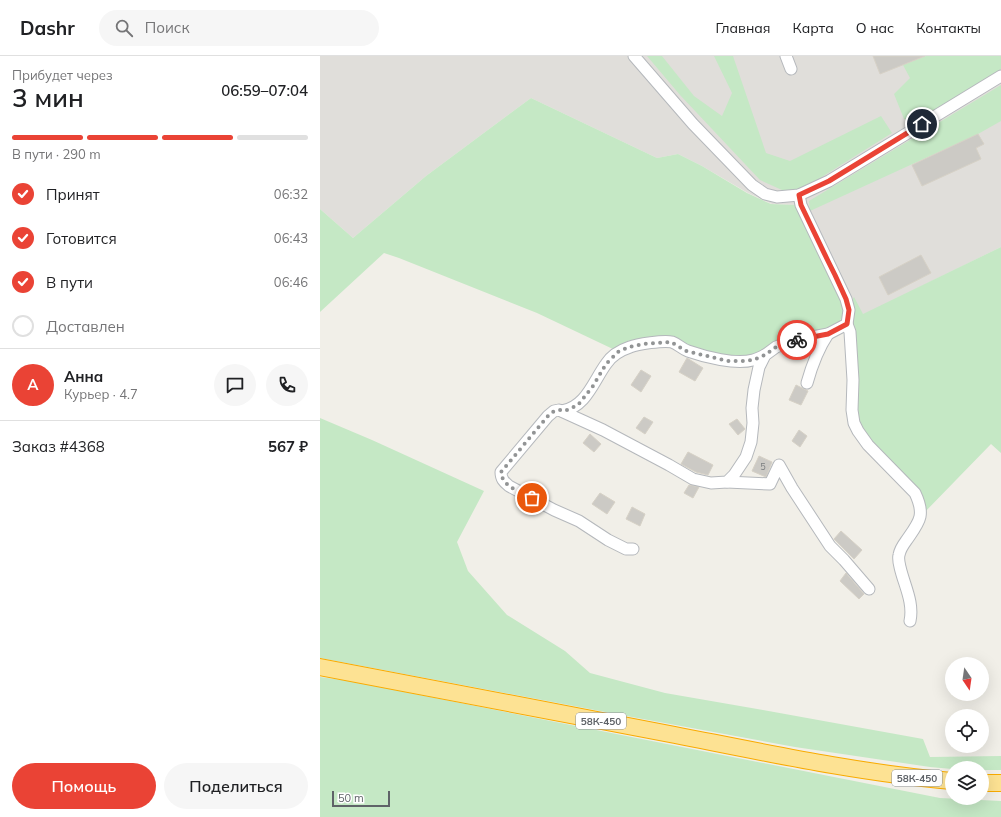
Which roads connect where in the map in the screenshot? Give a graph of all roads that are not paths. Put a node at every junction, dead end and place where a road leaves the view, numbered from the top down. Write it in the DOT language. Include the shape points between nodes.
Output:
graph roads {
  1 [pos="634,56"];
  2 [pos="786,56"];
  3 [pos="791,69"];
  4 [pos="1001,76"];
  5 [pos="799,195"];
  6 [pos="847,324"];
  7 [pos="828,334"];
  8 [pos="765,355"];
  9 [pos="807,382"];
  10 [pos="562,411"];
  11 [pos="727,482"];
  12 [pos="633,549"];
  13 [pos="869,589"];
  14 [pos="910,621"];
  15 [pos="320,667"];
  16 [pos="945,781"];
  17 [pos="989,783"];
  18 [pos="1001,783"];
  1 -- 5 [label="street" via="693,124 752,185 765,194 777,197"];
  2 -- 3 [label="street"];
  4 -- 5 [label="street" via="829,181"];
  5 -- 6 [label="street" via="801,205 846,299 849,310"];
  6 -- 7 [label="street"];
  6 -- 14 [label="street" via="853,373 854,423 868,445 914,493 919,502 920,517 899,555 911,604"];
  7 -- 8 [label="street" via="792,341 776,347"];
  7 -- 9 [label="street" via="816,355"];
  8 -- 10 [label="street" via="753,360 728,361 686,351 671,342 629,347 618,352 606,364 578,405"];
  8 -- 11 [label="street" via="759,367 754,390 751,442 746,457"];
  10 -- 11 [label="street" via="603,430 693,479 711,483"];
  10 -- 12 [label="street" via="554,411 548,416 501,472 501,477 509,486 579,521 614,543 626,549"];
  11 -- 13 [label="street" via="770,484 779,465 830,546"];
  15 -- 16 [label="highway, 58К-450" via="810,762"];
  17 -- 18 [label="highway"];
}
